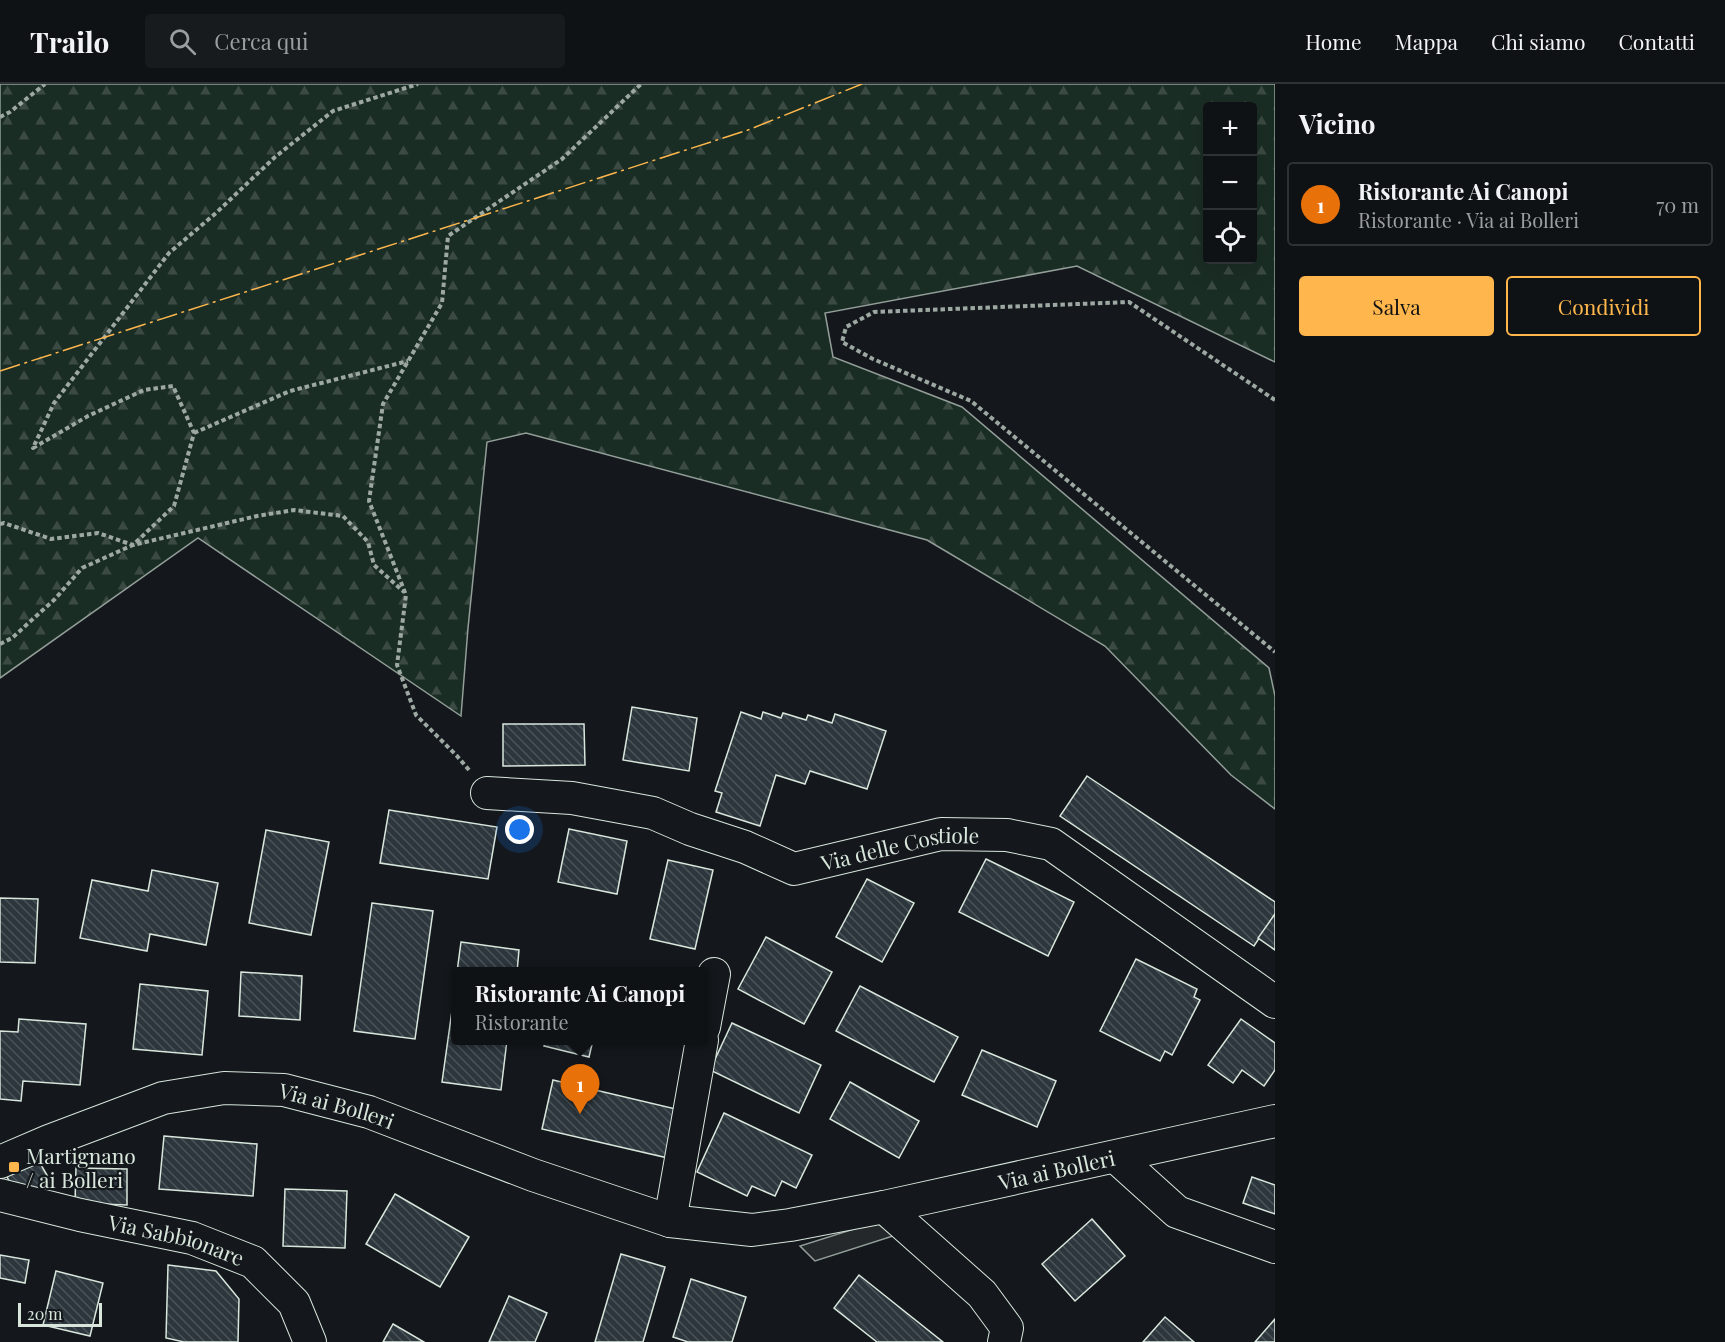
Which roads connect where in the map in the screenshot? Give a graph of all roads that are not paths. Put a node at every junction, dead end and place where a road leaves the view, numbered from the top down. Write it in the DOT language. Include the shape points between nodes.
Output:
graph roads {
  1 [pos="487,793"];
  2 [pos="714,974"];
  3 [pos="1275,1002"];
  4 [pos="709,1003"];
  5 [pos="701,1045"];
  6 [pos="1275,1121"];
  7 [pos="1116,1157"];
  8 [pos="0,1162"];
  9 [pos="0,1195"];
  10 [pos="884,1207"];
  11 [pos="670,1221"];
  12 [pos="1275,1247"];
  13 [pos="310,1342"];
  14 [pos="1004,1342"];
  1 -- 3 [label="street, Via delle Costiole" via="572,798 653,813 794,869 941,834 1007,835 1051,844"];
  2 -- 4 [label="street"];
  5 -- 11 [label="street"];
  6 -- 7 [label="street"];
  7 -- 10 [label="street, Via ai Bolleri"];
  7 -- 12 [label="street, Via ai Bolleri" via="1177,1212"];
  8 -- 11 [label="street, Via ai Bolleri" via="163,1098 224,1088 284,1090 369,1112 533,1175"];
  9 -- 13 [label="street, Via Sabbionare" via="192,1238 253,1262 294,1303"];
  10 -- 11 [label="street, Via ai Bolleri" via="752,1230"];
  10 -- 14 [label="street" via="982,1294 1007,1328"];
}
